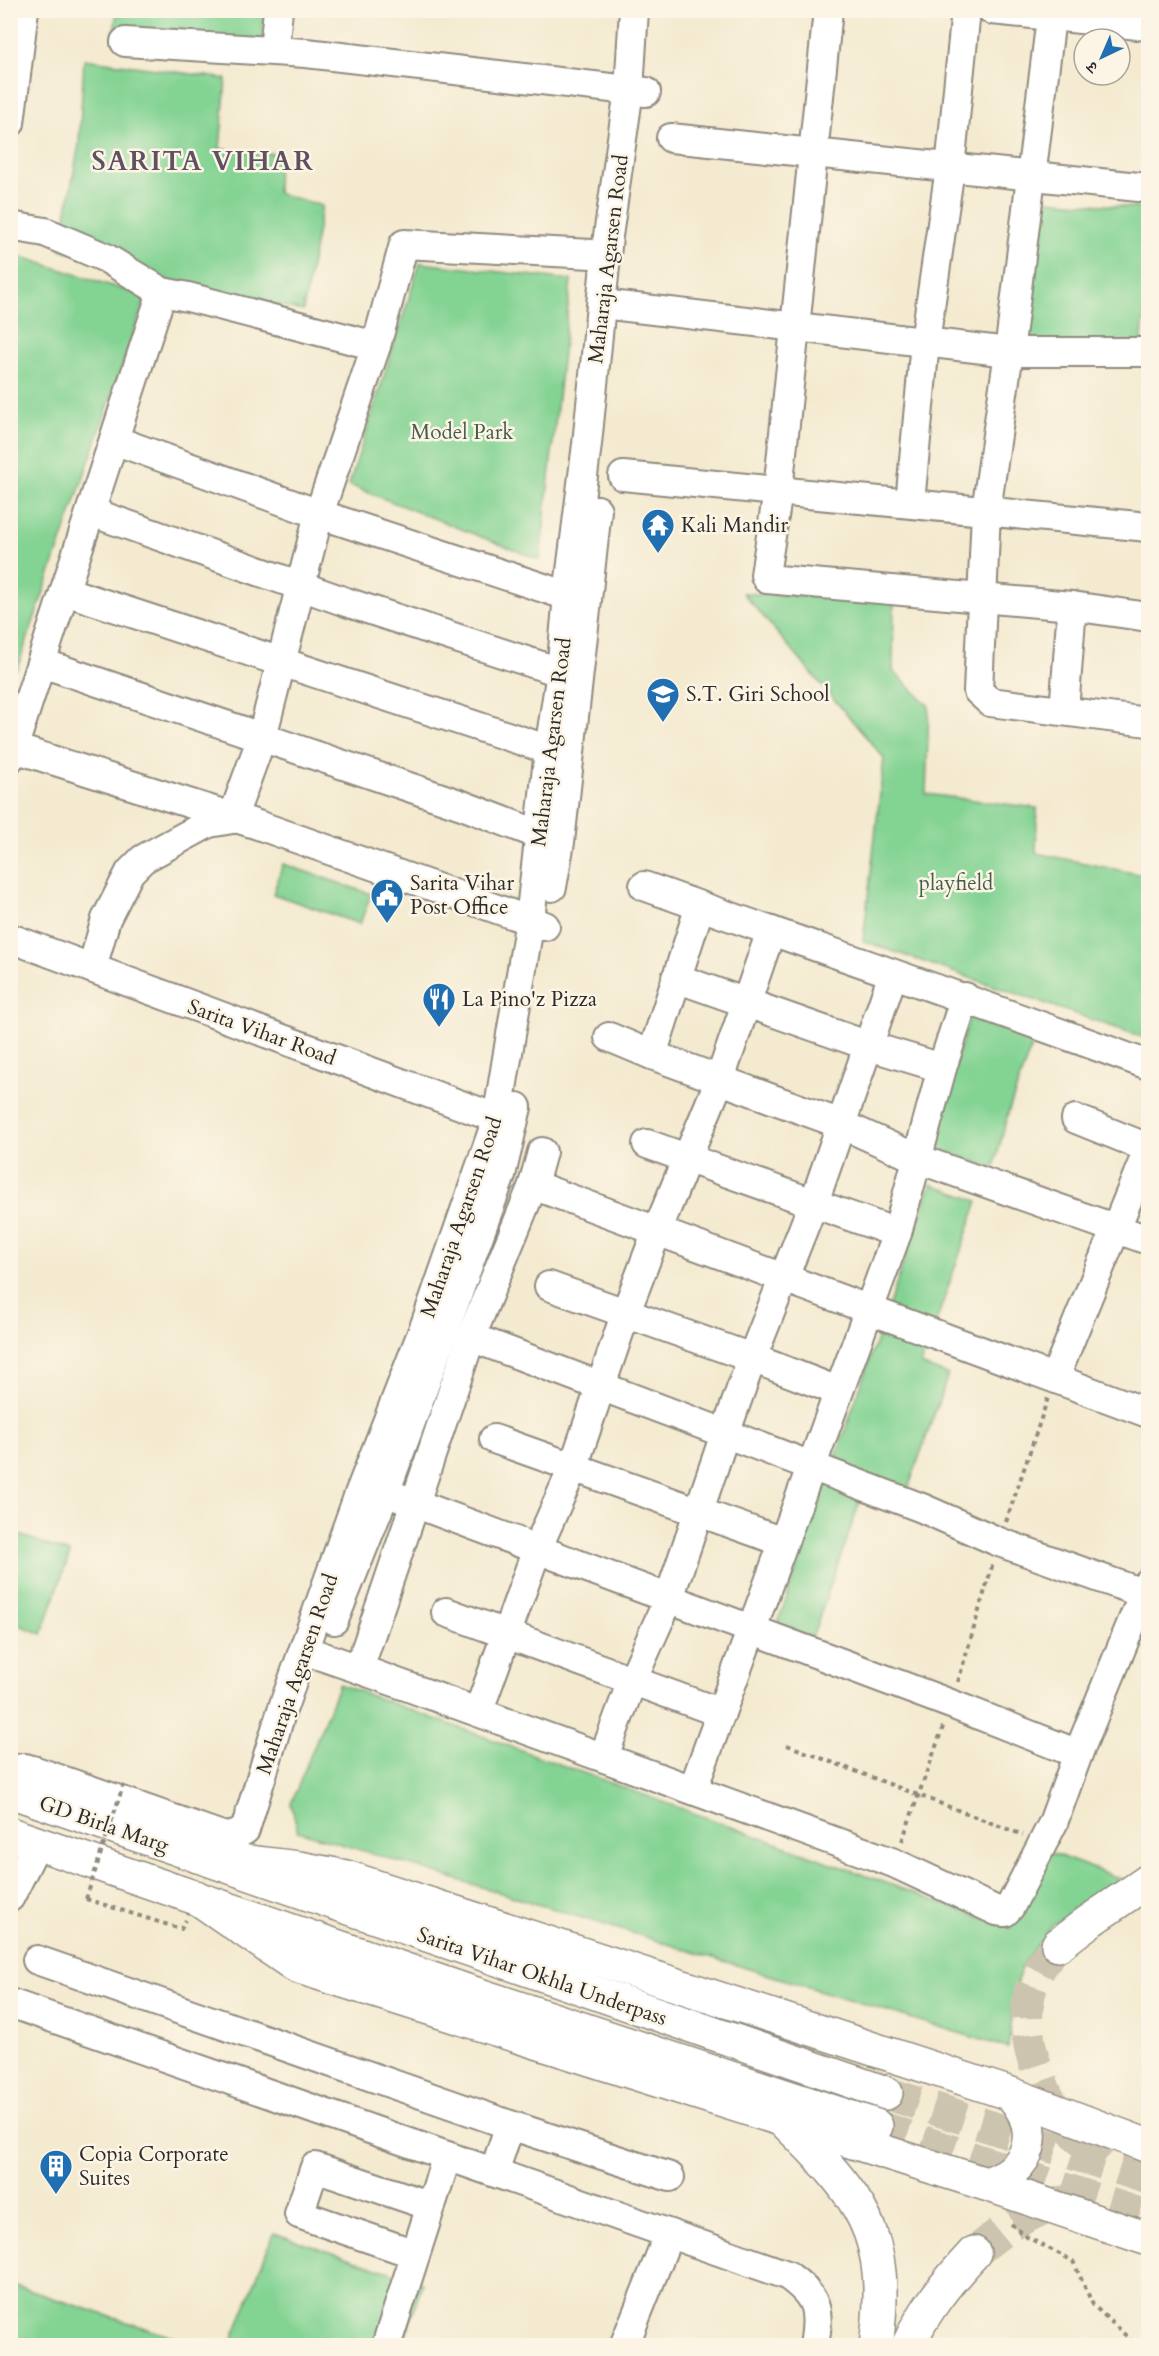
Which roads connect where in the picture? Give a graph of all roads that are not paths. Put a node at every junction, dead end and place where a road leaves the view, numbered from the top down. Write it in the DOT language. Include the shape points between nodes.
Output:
graph roads {
  1 [pos="24,10"];
  2 [pos="278,10"];
  3 [pos="634,10"];
  4 [pos="651,10"];
  5 [pos="828,10"];
  6 [pos="966,10"];
  7 [pos="992,10"];
  8 [pos="1052,14"];
  9 [pos="1149,26"];
  10 [pos="125,42"];
  11 [pos="274,51"];
  12 [pos="637,91"];
  13 [pos="11,115"];
  14 [pos="10,123"];
  15 [pos="671,138"];
  16 [pos="813,153"];
  17 [pos="950,168"];
  18 [pos="1033,176"];
  19 [pos="1149,188"];
  20 [pos="10,226"];
  21 [pos="592,254"];
  22 [pos="162,292"];
  23 [pos="609,305"];
  24 [pos="795,326"];
  25 [pos="925,342"];
  26 [pos="376,346"];
  27 [pos="1010,352"];
  28 [pos="1149,352"];
  29 [pos="114,440"];
  30 [pos="623,476"];
  31 [pos="778,490"];
  32 [pos="910,503"];
  33 [pos="986,511"];
  34 [pos="91,512"];
  35 [pos="319,514"];
  36 [pos="1149,527"];
  37 [pos="301,587"];
  38 [pos="65,591"];
  39 [pos="578,596"];
  40 [pos="983,598"];
  41 [pos="1072,606"];
  42 [pos="1149,616"];
  43 [pos="42,663"];
  44 [pos="281,663"];
  45 [pos="570,675"];
  46 [pos="1064,711"];
  47 [pos="1149,722"];
  48 [pos="262,737"];
  49 [pos="12,753"];
  50 [pos="560,754"];
  51 [pos="232,819"];
  52 [pos="550,839"];
  53 [pos="644,886"];
  54 [pos="700,906"];
  55 [pos="538,923"];
  56 [pos="771,931"];
  57 [pos="10,938"];
  58 [pos="92,968"];
  59 [pos="892,974"];
  60 [pos="676,978"];
  61 [pos="965,997"];
  62 [pos="748,1003"];
  63 [pos="609,1037"];
  64 [pos="869,1046"];
  65 [pos="652,1055"];
  66 [pos="1149,1065"];
  67 [pos="942,1068"];
  68 [pos="720,1079"];
  69 [pos="1076,1119"];
  70 [pos="506,1122"];
  71 [pos="841,1124"];
  72 [pos="647,1144"];
  73 [pos="1149,1149"];
  74 [pos="542,1152"];
  75 [pos="688,1157"];
  76 [pos="918,1159"];
  77 [pos="533,1185"];
  78 [pos="813,1204"];
  79 [pos="1115,1228"];
  80 [pos="657,1231"];
  81 [pos="897,1233"];
  82 [pos="1149,1240"];
  83 [pos="783,1278"];
  84 [pos="549,1286"];
  85 [pos="868,1309"];
  86 [pos="626,1312"];
  87 [pos="471,1337"];
  88 [pos="752,1358"];
  89 [pos="1055,1377"];
  90 [pos="603,1386"];
  91 [pos="838,1391"];
  92 [pos="1149,1413"];
  93 [pos="725,1434"];
  94 [pos="494,1439"];
  95 [pos="810,1467"];
  96 [pos="573,1468"];
  97 [pos="374,1489"];
  98 [pos="416,1503"];
  99 [pos="697,1512"];
  100 [pos="783,1542"];
  101 [pos="537,1549"];
  102 [pos="1147,1588"];
  103 [pos="669,1598"];
  104 [pos="446,1612"];
  105 [pos="752,1629"];
  106 [pos="506,1634"];
  107 [pos="312,1653"];
  108 [pos="359,1669"];
  109 [pos="632,1682"];
  110 [pos="479,1710"];
  111 [pos="721,1713"];
  112 [pos="1077,1754"];
  113 [pos="604,1756"];
  114 [pos="10,1770"];
  115 [pos="693,1789"];
  116 [pos="10,1791"];
  117 [pos="23,1839"];
  118 [pos="198,1856"];
  119 [pos="299,1868"];
  120 [pos="1149,1881"];
  121 [pos="196,1897"];
  122 [pos="10,1898"];
  123 [pos="1058,1945"];
  124 [pos="38,1960"];
  125 [pos="11,2004"];
  126 [pos="886,2093"];
  127 [pos="1011,2094"];
  128 [pos="785,2122"];
  129 [pos="510,2125"];
  130 [pos="876,2126"];
  131 [pos="1149,2146"];
  132 [pos="447,2156"];
  133 [pos="494,2172"];
  134 [pos="670,2177"];
  135 [pos="986,2184"];
  136 [pos="431,2206"];
  137 [pos="669,2234"];
  138 [pos="1149,2240"];
  139 [pos="974,2253"];
  140 [pos="415,2254"];
  141 [pos="386,2346"];
  142 [pos="624,2346"];
  143 [pos="814,2346"];
  144 [pos="876,2346"];
  145 [pos="908,2346"];
  1 -- 13 [label="street"];
  2 -- 11 [label="street"];
  3 -- 12 [label="street, Maharaja Agarsen Road"];
  4 -- 12 [label="street, Maharaja Agarsen Road"];
  5 -- 16 [label="street"];
  6 -- 17 [label="street"];
  7 -- 8 [label="street"];
  8 -- 9 [label="street"];
  8 -- 18 [label="street"];
  10 -- 11 [label="street"];
  11 -- 12 [label="street"];
  12 -- 23 [label="street, Maharaja Agarsen Road" via="624,232"];
  13 -- 14 [label="street"];
  15 -- 16 [label="street"];
  16 -- 17 [label="street"];
  16 -- 24 [label="street"];
  17 -- 18 [label="street"];
  17 -- 25 [label="street"];
  18 -- 19 [label="street"];
  18 -- 27 [label="street"];
  20 -- 22 [label="street" via="45,232 106,258"];
  21 -- 26 [label="street" via="404,244"];
  22 -- 26 [label="street"];
  22 -- 29 [label="street"];
  23 -- 24 [label="street"];
  23 -- 39 [label="street, Maharaja Agarsen Road"];
  24 -- 25 [label="street"];
  24 -- 31 [label="street"];
  25 -- 27 [label="street"];
  25 -- 32 [label="street"];
  26 -- 35 [label="street"];
  27 -- 28 [label="street"];
  27 -- 33 [label="street"];
  29 -- 34 [label="street"];
  29 -- 35 [label="street"];
  30 -- 31 [label="street"];
  31 -- 32 [label="street"];
  31 -- 40 [label="street" via="767,579"];
  32 -- 33 [label="street"];
  33 -- 36 [label="street"];
  33 -- 40 [label="street"];
  34 -- 37 [label="street"];
  34 -- 38 [label="street"];
  35 -- 37 [label="street"];
  35 -- 39 [label="street"];
  37 -- 44 [label="street"];
  37 -- 45 [label="street"];
  38 -- 43 [label="street"];
  38 -- 44 [label="street"];
  39 -- 45 [label="street, Maharaja Agarsen Road"];
  40 -- 41 [label="street"];
  40 -- 46 [label="street" via="978,691 990,702"];
  41 -- 42 [label="street"];
  41 -- 46 [label="street"];
  43 -- 48 [label="street"];
  43 -- 49 [label="street"];
  44 -- 48 [label="street"];
  44 -- 50 [label="street"];
  45 -- 50 [label="street, Maharaja Agarsen Road"];
  46 -- 47 [label="street"];
  48 -- 51 [label="street"];
  48 -- 52 [label="street"];
  49 -- 51 [label="street"];
  50 -- 52 [label="street, Maharaja Agarsen Road"];
  51 -- 55 [label="street"];
  51 -- 58 [label="street" via="209,823 143,859 130,872 106,919"];
  52 -- 55 [label="street, Maharaja Agarsen Road"];
  53 -- 54 [label="street"];
  54 -- 56 [label="street"];
  54 -- 60 [label="street"];
  55 -- 70 [label="street, Maharaja Agarsen Road"];
  56 -- 59 [label="street"];
  56 -- 62 [label="street"];
  57 -- 58 [label="street, Sarita Vihar Road"];
  58 -- 70 [label="street, Sarita Vihar Road"];
  59 -- 61 [label="street"];
  59 -- 64 [label="street"];
  60 -- 62 [label="street"];
  60 -- 65 [label="street"];
  61 -- 66 [label="street"];
  61 -- 67 [label="street"];
  62 -- 64 [label="street"];
  62 -- 68 [label="street"];
  63 -- 65 [label="street"];
  64 -- 67 [label="street"];
  64 -- 71 [label="street"];
  65 -- 68 [label="street"];
  67 -- 76 [label="street"];
  68 -- 71 [label="street"];
  68 -- 75 [label="street"];
  69 -- 73 [label="street"];
  70 -- 97 [label="street, Maharaja Agarsen Road" via="501,1175"];
  71 -- 76 [label="street"];
  71 -- 78 [label="street"];
  72 -- 75 [label="street"];
  73 -- 79 [label="street"];
  74 -- 77 [label="street"];
  75 -- 78 [label="street"];
  75 -- 80 [label="street"];
  76 -- 79 [label="street"];
  76 -- 81 [label="street"];
  77 -- 80 [label="street"];
  77 -- 87 [label="street"];
  78 -- 81 [label="street"];
  78 -- 83 [label="street"];
  79 -- 82 [label="street"];
  79 -- 89 [label="street"];
  80 -- 83 [label="street"];
  80 -- 86 [label="street"];
  81 -- 85 [label="street"];
  83 -- 85 [label="street"];
  83 -- 88 [label="street"];
  84 -- 86 [label="street"];
  85 -- 89 [label="street"];
  85 -- 91 [label="street"];
  86 -- 88 [label="street"];
  86 -- 90 [label="street"];
  87 -- 90 [label="street"];
  87 -- 98 [label="street"];
  88 -- 91 [label="street"];
  88 -- 93 [label="street"];
  89 -- 92 [label="street"];
  90 -- 93 [label="street"];
  90 -- 96 [label="street"];
  91 -- 95 [label="street"];
  93 -- 95 [label="street"];
  93 -- 99 [label="street"];
  94 -- 96 [label="street"];
  95 -- 100 [label="street"];
  95 -- 102 [label="street" via="922,1508 999,1542"];
  96 -- 99 [label="street"];
  96 -- 101 [label="street"];
  97 -- 98 [label="street"];
  97 -- 107 [label="street, Maharaja Agarsen Road"];
  98 -- 101 [label="street"];
  98 -- 108 [label="street"];
  99 -- 100 [label="street"];
  99 -- 103 [label="street"];
  100 -- 105 [label="street"];
  101 -- 103 [label="street"];
  101 -- 106 [label="street"];
  102 -- 112 [label="street"];
  103 -- 105 [label="street"];
  103 -- 109 [label="street"];
  104 -- 106 [label="street"];
  105 -- 111 [label="street"];
  105 -- 112 [label="street"];
  106 -- 109 [label="street"];
  106 -- 110 [label="street"];
  107 -- 108 [label="street"];
  107 -- 114 [label="street, Maharaja Agarsen Road" via="281,1713 245,1830 236,1835 225,1837 36,1771"];
  107 -- 119 [label="street, Maharaja Agarsen Road" via="258,1834 266,1851"];
  108 -- 110 [label="street"];
  109 -- 111 [label="street"];
  109 -- 113 [label="street"];
  110 -- 113 [label="street"];
  111 -- 115 [label="street"];
  112 -- 115 [label="street" via="1053,1823 1005,1912 894,1863"];
  113 -- 115 [label="street"];
  116 -- 118 [label="main road, GD Birla Marg"];
  117 -- 121 [label="main road, GD Birla Marg"];
  117 -- 122 [label="street"];
  118 -- 119 [label="main road"];
  118 -- 126 [label="main road, Sarita Vihar Okhla Underpass"];
  119 -- 127 [label="main road" via="346,1877"];
  120 -- 123 [label="main road"];
  121 -- 128 [label="main road" via="296,1966"];
  121 -- 130 [label="main road, Sarita Vihar Okhla Underpass"];
  124 -- 129 [label="street"];
  125 -- 132 [label="street"];
  127 -- 131 [label="main road"];
  127 -- 135 [label="main road" via="1023,2107 1029,2123 1026,2156 1002,2180"];
  128 -- 135 [label="main road"];
  128 -- 144 [label="main road" via="826,2163 860,2207 870,2228 879,2262"];
  129 -- 133 [label="street"];
  129 -- 134 [label="street"];
  132 -- 133 [label="street"];
  132 -- 136 [label="street"];
  133 -- 137 [label="street"];
  135 -- 138 [label="main road"];
  136 -- 140 [label="street"];
  136 -- 140 [label="street" via="315,2167 299,2214"];
  137 -- 142 [label="street"];
  137 -- 143 [label="street" via="787,2275 800,2284 813,2300 819,2319"];
  139 -- 145 [label="main road" via="933,2300"];
  140 -- 141 [label="street"];
}
